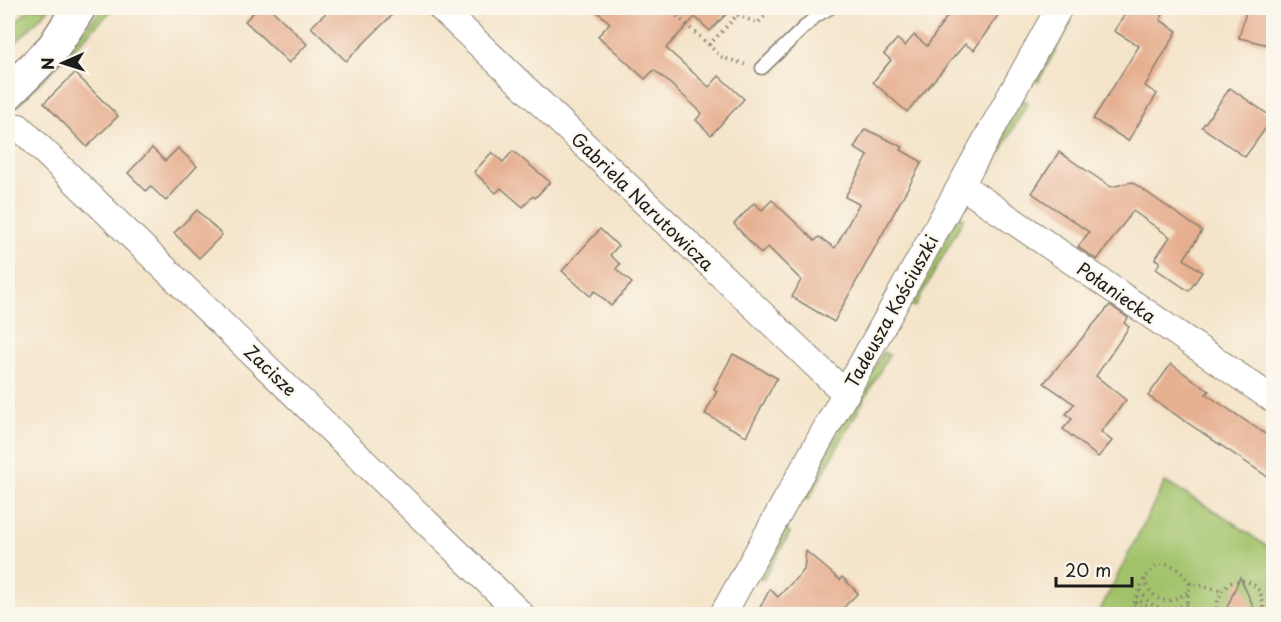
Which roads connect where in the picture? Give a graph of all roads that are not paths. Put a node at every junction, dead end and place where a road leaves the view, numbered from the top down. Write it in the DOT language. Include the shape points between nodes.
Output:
graph roads {
  1 [pos="69,8"];
  2 [pos="80,8"];
  3 [pos="441,8"];
  4 [pos="830,8"];
  5 [pos="1050,12"];
  6 [pos="8,62"];
  7 [pos="762,68"];
  8 [pos="8,93"];
  9 [pos="19,127"];
  10 [pos="961,185"];
  11 [pos="846,394"];
  12 [pos="1274,400"];
  13 [pos="520,615"];
  14 [pos="723,615"];
  1 -- 6 [label="street" via="36,33"];
  2 -- 8 [label="street" via="53,48"];
  3 -- 11 [label="street, Gabriela Narutowicza"];
  4 -- 7 [label="lane" via="816,16"];
  5 -- 10 [label="street, Tadeusza Kościuszki"];
  9 -- 13 [label="street, Zacisze"];
  10 -- 11 [label="street, Tadeusza Kościuszki"];
  10 -- 12 [label="street, Połaniecka"];
  11 -- 14 [label="street, Tadeusza Kościuszki"];
}
